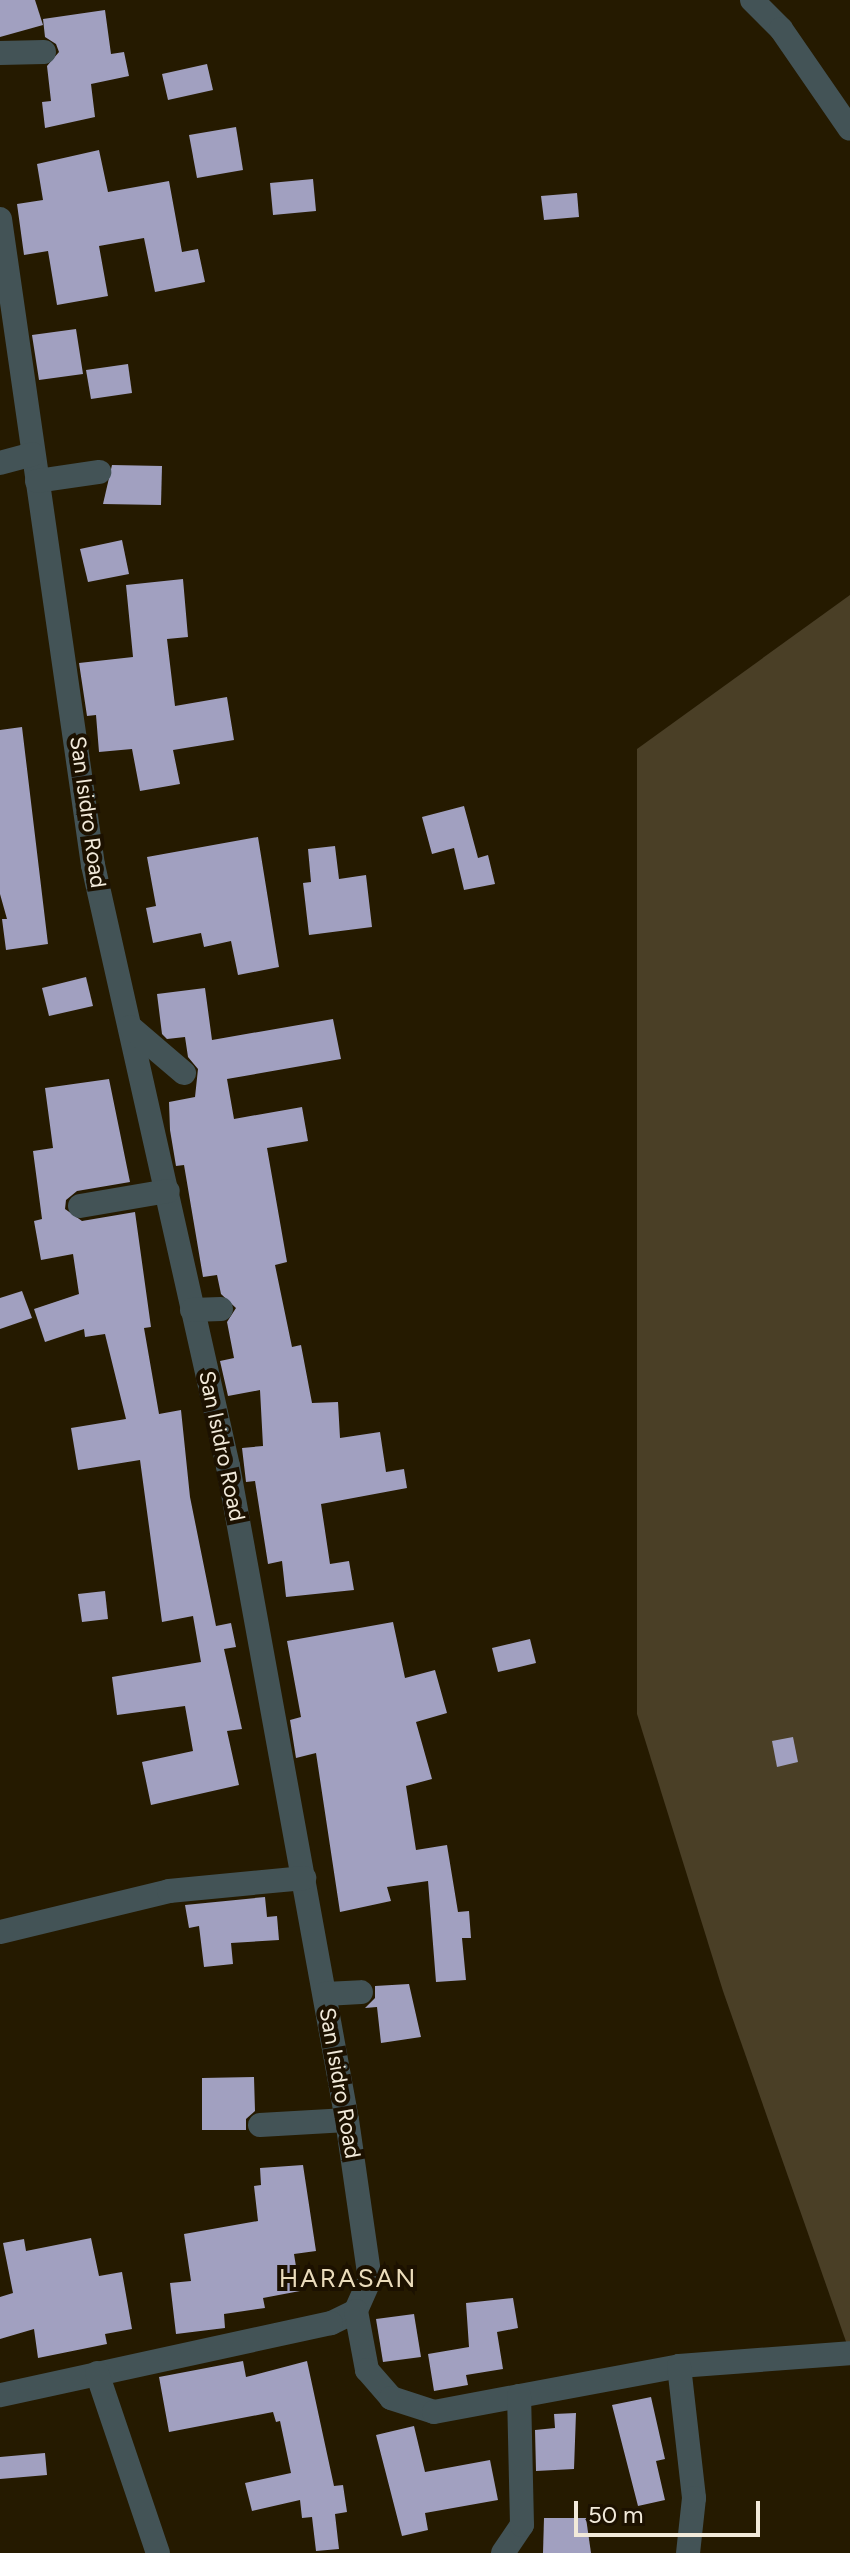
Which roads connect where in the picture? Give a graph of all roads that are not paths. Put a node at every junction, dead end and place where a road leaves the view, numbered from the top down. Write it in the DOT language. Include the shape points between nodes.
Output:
graph roads {
  1 [pos="752,0"];
  2 [pos="44,52"];
  3 [pos="0,53"];
  4 [pos="850,129"];
  5 [pos="0,219"];
  6 [pos="33,454"];
  7 [pos="0,463"];
  8 [pos="99,472"];
  9 [pos="37,481"];
  10 [pos="130,1027"];
  11 [pos="184,1073"];
  12 [pos="168,1191"];
  13 [pos="80,1206"];
  14 [pos="221,1309"];
  15 [pos="192,1310"];
  16 [pos="304,1878"];
  17 [pos="0,1932"];
  18 [pos="361,1992"];
  19 [pos="325,1994"];
  20 [pos="347,2120"];
  21 [pos="260,2125"];
  22 [pos="356,2311"];
  23 [pos="850,2353"];
  24 [pos="679,2366"];
  25 [pos="97,2373"];
  26 [pos="0,2395"];
  27 [pos="519,2396"];
  28 [pos="158,2553"];
  29 [pos="503,2553"];
  30 [pos="688,2553"];
  1 -- 4 [label="street" via="781,29"];
  2 -- 3 [label="street"];
  5 -- 6 [label="street, San Isidro Road"];
  6 -- 7 [label="street"];
  6 -- 9 [label="street, San Isidro Road"];
  8 -- 9 [label="street"];
  9 -- 10 [label="street, San Isidro Road" via="93,865"];
  10 -- 11 [label="street"];
  10 -- 12 [label="street, San Isidro Road"];
  12 -- 13 [label="street"];
  12 -- 15 [label="street, San Isidro Road"];
  14 -- 15 [label="street"];
  15 -- 16 [label="street, San Isidro Road" via="228,1466"];
  16 -- 17 [label="street" via="169,1891"];
  16 -- 19 [label="street, San Isidro Road"];
  18 -- 19 [label="street"];
  19 -- 20 [label="street, San Isidro Road"];
  20 -- 21 [label="street"];
  20 -- 22 [label="street, San Isidro Road" via="370,2279"];
  22 -- 25 [label="street" via="270,2338"];
  22 -- 27 [label="street" via="367,2370 391,2398 434,2412"];
  23 -- 24 [label="street"];
  24 -- 27 [label="street"];
  24 -- 30 [label="street" via="694,2498"];
  25 -- 26 [label="street"];
  25 -- 28 [label="street"];
  27 -- 29 [label="street" via="522,2525"];
}
